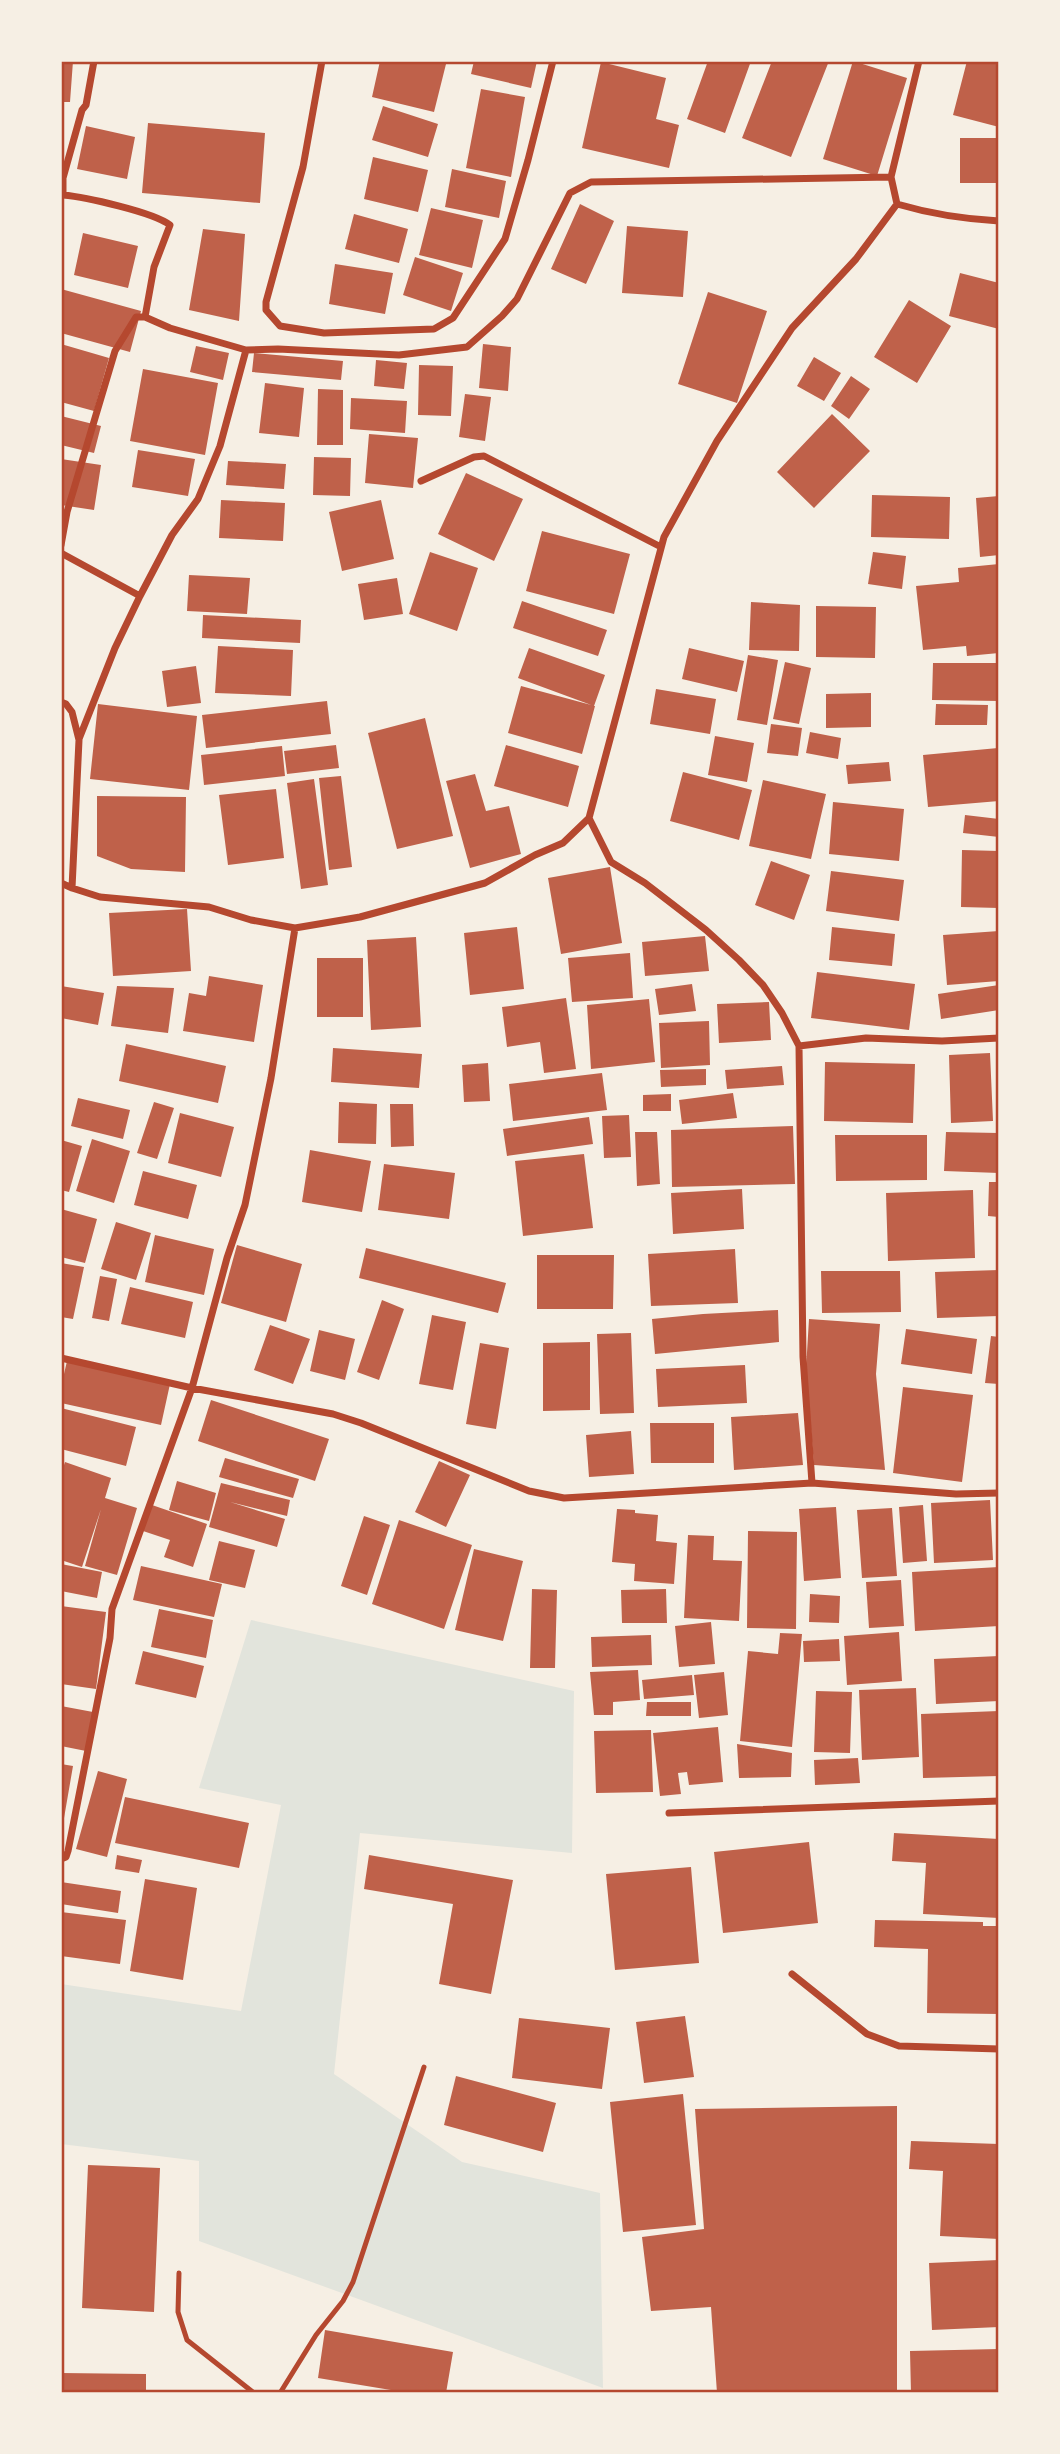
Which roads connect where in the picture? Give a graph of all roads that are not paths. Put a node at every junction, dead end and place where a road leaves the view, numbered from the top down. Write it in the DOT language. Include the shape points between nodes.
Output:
graph roads {
  1 [pos="94,61"];
  2 [pos="323,61"];
  3 [pos="553,61"];
  4 [pos="919,61"];
  5 [pos="891,177"];
  6 [pos="897,204"];
  7 [pos="999,221"];
  8 [pos="145,317"];
  9 [pos="246,350"];
  10 [pos="421,481"];
  11 [pos="61,545"];
  12 [pos="661,547"];
  13 [pos="61,553"];
  14 [pos="141,596"];
  15 [pos="61,702"];
  16 [pos="79,740"];
  17 [pos="589,818"];
  18 [pos="61,883"];
  19 [pos="72,888"];
  20 [pos="295,928"];
  21 [pos="999,1038"];
  22 [pos="799,1046"];
  23 [pos="61,1358"];
  24 [pos="192,1388"];
  25 [pos="812,1483"];
  26 [pos="999,1493"];
  27 [pos="999,1801"];
  28 [pos="669,1814"];
  29 [pos="61,1859"];
  30 [pos="792,1974"];
  31 [pos="999,2049"];
  32 [pos="424,2067"];
  33 [pos="179,2273"];
  34 [pos="254,2393"];
  35 [pos="280,2393"];
  1 -- 8 [label="street" via="62,195 170,225 154,267"];
  2 -- 3 [label="street" via="303,167 266,310 280,326 324,333 434,329 453,318 505,239"];
  4 -- 5 [label="street"];
  5 -- 6 [label="street"];
  5 -- 9 [label="street" via="591,182 570,192 517,299 467,346 399,355"];
  6 -- 7 [label="street" via="929,213"];
  6 -- 12 [label="street" via="856,259 792,328 717,441"];
  8 -- 9 [label="street"];
  8 -- 11 [label="street" via="136,317 115,351"];
  9 -- 14 [label="street" via="220,446 198,499 172,535"];
  10 -- 12 [label="street" via="484,456"];
  12 -- 17 [label="street"];
  13 -- 14 [label="street"];
  14 -- 16 [label="street"];
  15 -- 16 [label="street" via="72,712"];
  16 -- 19 [label="street"];
  17 -- 20 [label="street" via="563,843 485,883 360,917"];
  17 -- 22 [label="street" via="611,862 706,930 763,985"];
  18 -- 19 [label="street"];
  19 -- 20 [label="street" via="100,897 209,907"];
  20 -- 24 [label="street" via="245,1205"];
  21 -- 22 [label="street" via="866,1038"];
  22 -- 25 [label="street" via="803,1357"];
  23 -- 24 [label="street"];
  24 -- 25 [label="street" via="351,1420 529,1491 564,1498"];
  24 -- 29 [label="street" via="113,1609 68,1851"];
  25 -- 26 [label="street"];
  27 -- 28 [label="street"];
  30 -- 31 [label="street" via="867,2034 899,2046"];
  32 -- 35 [label="lane" via="353,2282"];
  33 -- 34 [label="lane" via="178,2312 187,2340"];
}
